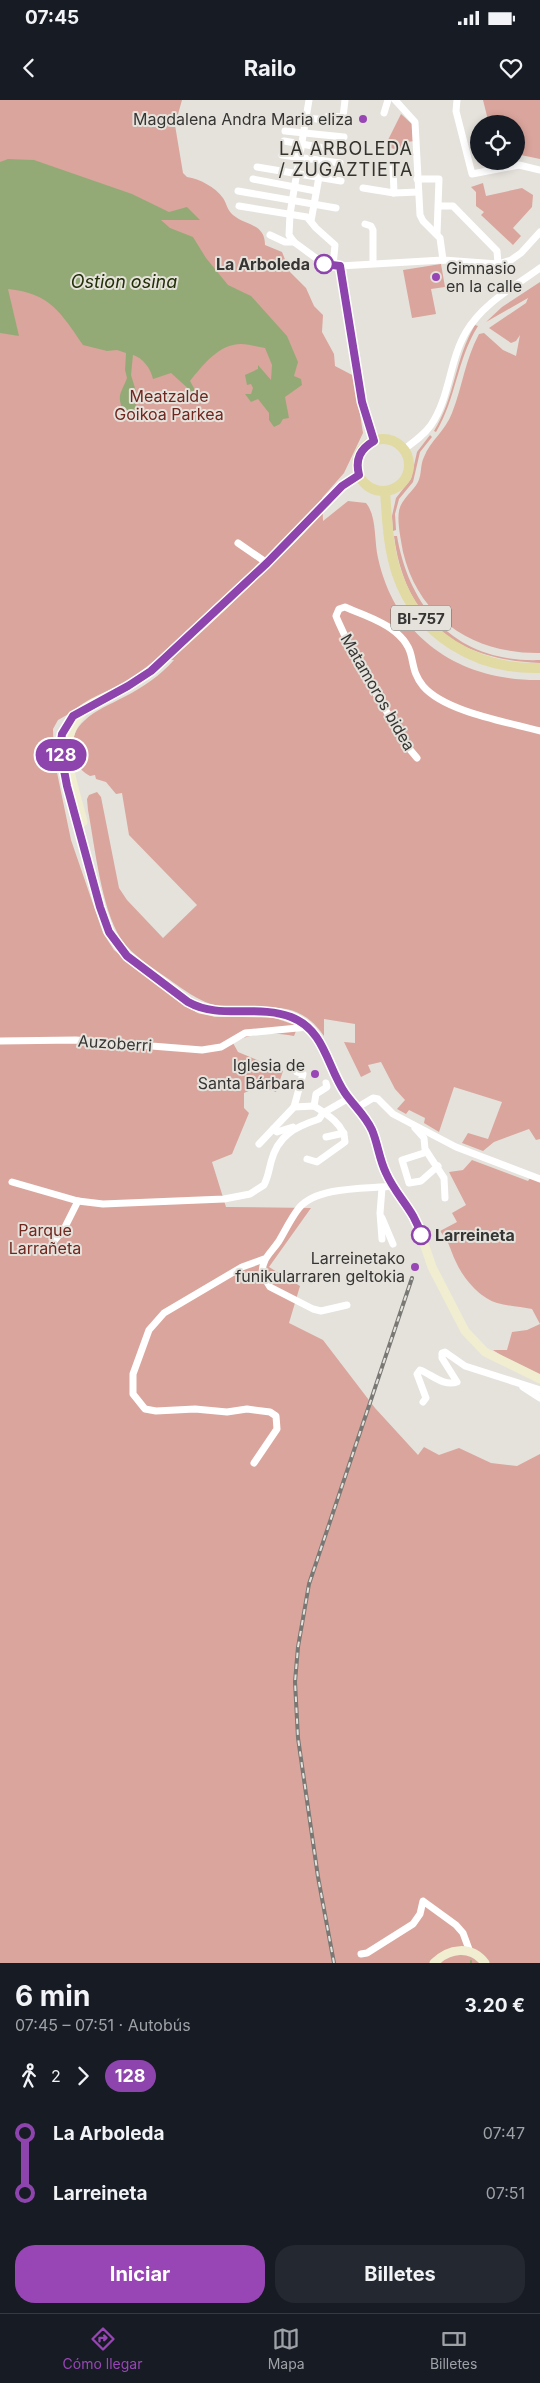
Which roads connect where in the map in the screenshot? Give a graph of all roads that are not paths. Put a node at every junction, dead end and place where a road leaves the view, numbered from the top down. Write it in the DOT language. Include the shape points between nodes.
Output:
graph roads {
  1 [pos="309,100"];
  2 [pos="345,100"];
  3 [pos="378,100"];
  4 [pos="389,100"];
  5 [pos="395,100"];
  6 [pos="457,100"];
  7 [pos="384,113"];
  8 [pos="307,118"];
  9 [pos="285,131"];
  10 [pos="304,133"];
  11 [pos="344,137"];
  12 [pos="284,141"];
  13 [pos="302,145"];
  14 [pos="342,151"];
  15 [pos="282,155"];
  16 [pos="300,157"];
  17 [pos="340,162"];
  18 [pos="257,167"];
  19 [pos="394,167"];
  20 [pos="540,170"];
  21 [pos="297,174"];
  22 [pos="253,178"];
  23 [pos="319,178"];
  24 [pos="417,179"];
  25 [pos="341,181"];
  26 [pos="295,186"];
  27 [pos="363,188"];
  28 [pos="238,191"];
  29 [pos="316,191"];
  30 [pos="418,192"];
  31 [pos="394,193"];
  32 [pos="293,200"];
  33 [pos="314,204"];
  34 [pos="239,206"];
  35 [pos="439,206"];
  36 [pos="336,208"];
  37 [pos="290,214"];
  38 [pos="311,221"];
  39 [pos="365,224"];
  40 [pos="540,232"];
  41 [pos="437,234"];
  42 [pos="270,235"];
  43 [pos="294,242"];
  44 [pos="443,260"];
  45 [pos="373,263"];
  46 [pos="498,264"];
  47 [pos="336,266"];
  48 [pos="540,268"];
  49 [pos="374,441"];
  50 [pos="403,450"];
  51 [pos="359,475"];
  52 [pos="385,491"];
  53 [pos="238,543"];
  54 [pos="267,563"];
  55 [pos="540,668"];
  56 [pos="540,731"];
  57 [pos="417,758"];
  58 [pos="308,1027"];
  59 [pos="0,1040"];
  60 [pos="297,1072"];
  61 [pos="326,1083"];
  62 [pos="349,1098"];
  63 [pos="314,1106"];
  64 [pos="294,1107"];
  65 [pos="358,1107"];
  66 [pos="323,1113"];
  67 [pos="414,1124"];
  68 [pos="296,1127"];
  69 [pos="273,1129"];
  70 [pos="344,1133"];
  71 [pos="326,1137"];
  72 [pos="259,1144"];
  73 [pos="427,1152"];
  74 [pos="308,1159"];
  75 [pos="438,1166"];
  76 [pos="540,1179"];
  77 [pos="12,1182"];
  78 [pos="393,1186"];
  79 [pos="382,1188"];
  80 [pos="445,1198"];
  81 [pos="78,1201"];
  82 [pos="380,1213"];
  83 [pos="382,1239"];
  84 [pos="54,1241"];
  85 [pos="393,1244"];
  86 [pos="264,1258"];
  87 [pos="347,1305"];
  88 [pos="540,1379"];
  89 [pos="514,1381"];
  90 [pos="540,1390"];
  91 [pos="540,1398"];
  92 [pos="423,1402"];
  93 [pos="254,1463"];
  94 [pos="470,1952"];
  95 [pos="362,1954"];
  96 [pos="434,1963"];
  97 [pos="485,1963"];
  1 -- 8 [label="street"];
  2 -- 8 [label="street" via="343,117 328,116 327,120"];
  3 -- 4 [label="street"];
  4 -- 7 [label="street"];
  5 -- 24 [label="street" via="415,122"];
  6 -- 20 [label="street" via="456,112 472,174 519,164"];
  8 -- 10 [label="street"];
  9 -- 10 [label="street"];
  10 -- 11 [label="street"];
  10 -- 13 [label="street"];
  12 -- 13 [label="street"];
  13 -- 14 [label="street"];
  13 -- 16 [label="street"];
  15 -- 16 [label="street"];
  16 -- 17 [label="street"];
  16 -- 21 [label="street"];
  18 -- 21 [label="street"];
  19 -- 31 [label="street"];
  21 -- 23 [label="street"];
  21 -- 26 [label="street"];
  22 -- 26 [label="street"];
  23 -- 25 [label="street"];
  23 -- 29 [label="street"];
  24 -- 30 [label="street"];
  24 -- 35 [label="street" via="439,179"];
  26 -- 29 [label="street"];
  26 -- 32 [label="street"];
  27 -- 31 [label="street"];
  28 -- 32 [label="street"];
  29 -- 33 [label="street"];
  30 -- 31 [label="street"];
  30 -- 41 [label="street" via="423,221"];
  32 -- 33 [label="street"];
  32 -- 37 [label="street"];
  33 -- 36 [label="street"];
  33 -- 38 [label="street"];
  34 -- 37 [label="street"];
  35 -- 41 [label="street"];
  35 -- 46 [label="street" via="452,206 497,251"];
  37 -- 38 [label="street"];
  37 -- 43 [label="street" via="289,235"];
  38 -- 47 [label="street" via="335,245"];
  39 -- 45 [label="street" via="373,230"];
  40 -- 46 [label="street" via="521,253"];
  41 -- 44 [label="street"];
  42 -- 43 [label="street" via="285,242"];
  43 -- 47 [label="street" via="324,264"];
  44 -- 45 [label="street"];
  44 -- 46 [label="street"];
  45 -- 47 [label="street"];
  47 -- 49 [label="street" via="362,402"];
  48 -- 50 [label="street" via="474,319 456,353 438,414 420,437"];
  49 -- 50 [label="main road" via="390,441"];
  49 -- 51 [label="main road" via="367,445 358,459"];
  50 -- 52 [label="main road" via="408,464 404,479"];
  51 -- 52 [label="main road" via="369,487"];
  51 -- 54 [label="street" via="342,486"];
  52 -- 55 [label="main road, BI-757" via="388,534 397,574 409,601 424,622 459,650 480,660 519,668"];
  53 -- 54 [label="street"];
  54 -- 58 [label="street" via="151,671 70,719 62,734 60,749 67,786 107,927 120,949 200,1009 276,1013"];
  56 -- 57 [label="street, Matamoros bidea" via="447,703 418,679 406,643 400,635 357,612 345,607 338,609 336,616 356,660"];
  58 -- 59 [label="street, Auzoberri" via="245,1033 225,1044 202,1050 76,1040"];
  58 -- 62 [label="street" via="322,1045"];
  60 -- 64 [label="street" via="303,1074"];
  61 -- 63 [label="street" via="327,1087 316,1094"];
  62 -- 65 [label="street"];
  62 -- 66 [label="street"];
  63 -- 64 [label="street"];
  63 -- 66 [label="street"];
  64 -- 69 [label="street"];
  65 -- 67 [label="street" via="372,1098 378,1099 393,1114"];
  65 -- 78 [label="street" via="373,1132"];
  66 -- 68 [label="street" via="320,1119"];
  66 -- 70 [label="street" via="336,1120"];
  67 -- 73 [label="street" via="424,1138"];
  67 -- 76 [label="street" via="456,1147"];
  68 -- 69 [label="street" via="277,1132"];
  68 -- 81 [label="street" via="276,1148 264,1185 250,1194 116,1204"];
  69 -- 72 [label="street"];
  70 -- 71 [label="street"];
  70 -- 74 [label="street" via="344,1145 326,1160"];
  73 -- 75 [label="street"];
  73 -- 75 [label="street" via="402,1160 409,1183 421,1181"];
  75 -- 80 [label="street" via="445,1184"];
  77 -- 81 [label="street"];
  78 -- 79 [label="street"];
  78 -- 88 [label="street" via="415,1217 442,1290 471,1339 494,1357"];
  79 -- 82 [label="street"];
  79 -- 86 [label="street" via="335,1191 309,1199"];
  81 -- 84 [label="street"];
  82 -- 83 [label="street"];
  82 -- 85 [label="street"];
  86 -- 87 [label="street" via="262,1274 270,1287 321,1311"];
  86 -- 93 [label="street" via="242,1267 164,1313 149,1330 133,1374 133,1394 145,1409 195,1408 227,1412 247,1409 276,1416 277,1429"];
  89 -- 90 [label="street"];
  89 -- 91 [label="street"];
  89 -- 92 [label="street" via="465,1366 443,1352 442,1358 457,1382 451,1384 420,1370 417,1374 426,1398"];
  94 -- 95 [label="street" via="463,1933 456,1925 423,1901 413,1924"];
  94 -- 96 [label="street" via="452,1952"];
  94 -- 97 [label="street"];
}
